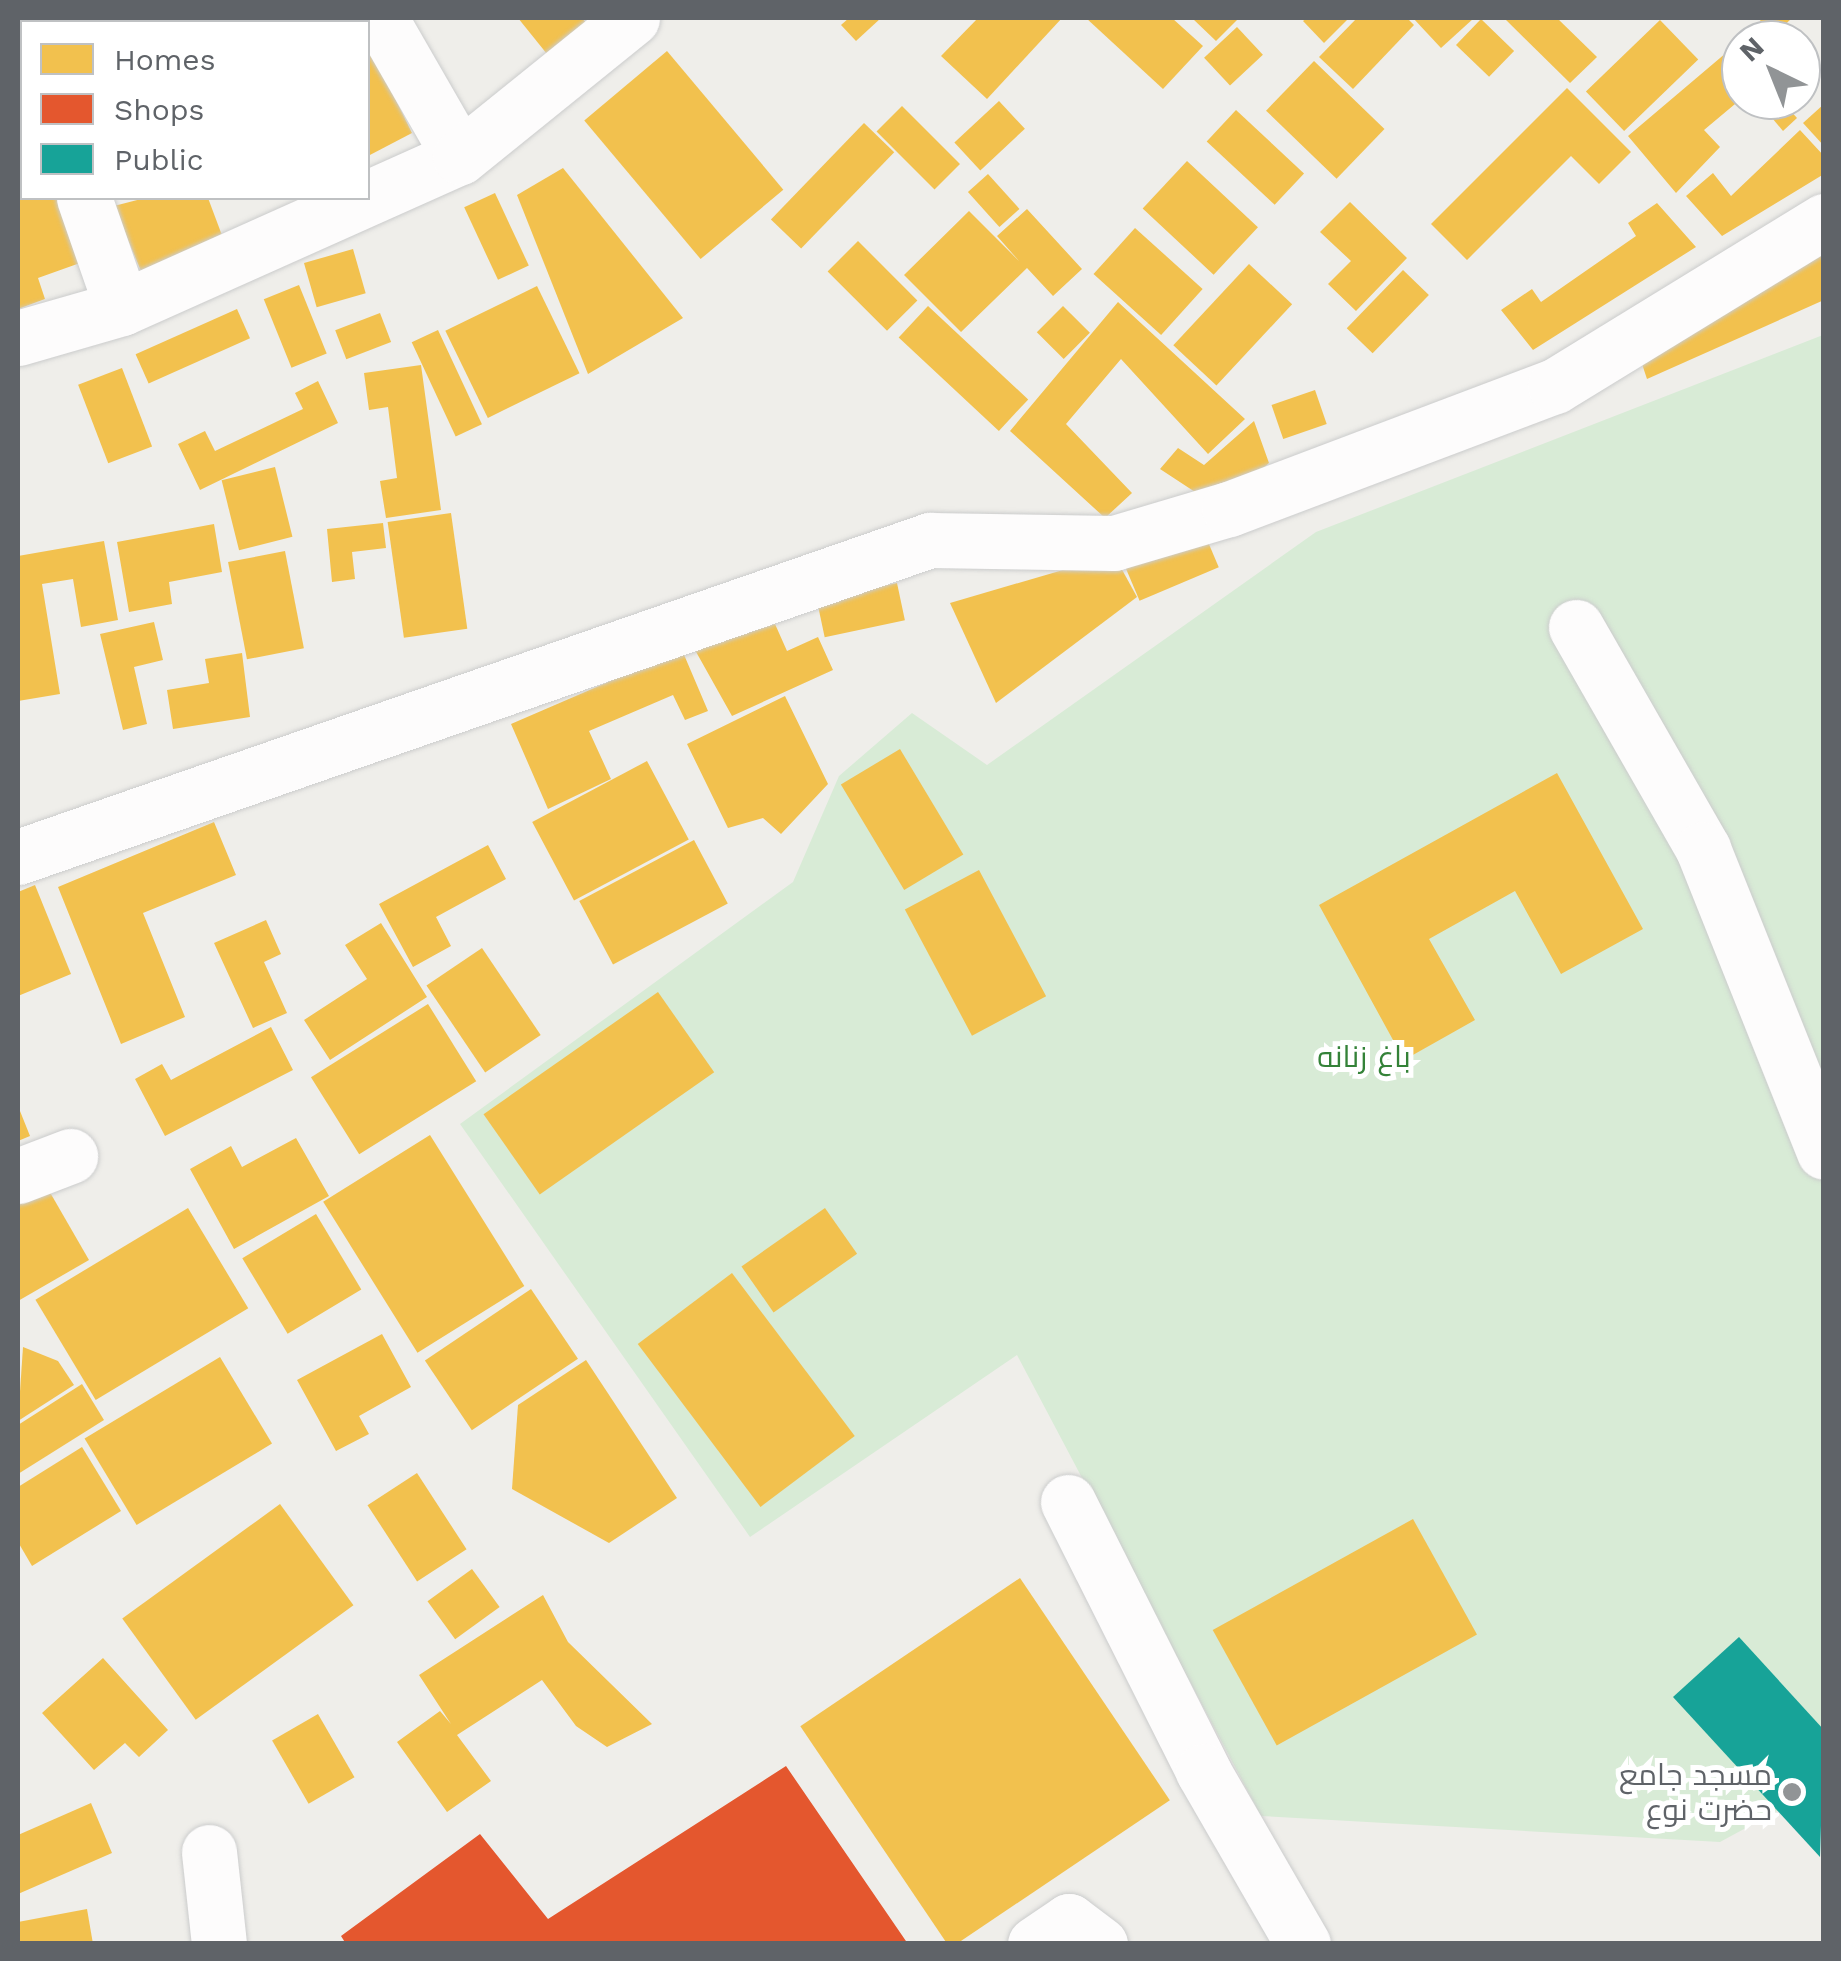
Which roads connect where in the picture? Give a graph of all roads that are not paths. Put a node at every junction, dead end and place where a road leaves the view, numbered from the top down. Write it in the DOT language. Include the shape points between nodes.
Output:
graph roads {
  1 [pos="380,18"];
  2 [pos="632,18"];
  3 [pos="460,158"];
  4 [pos="370,198"];
  5 [pos="85,200"];
  6 [pos="365,200"];
  7 [pos="1824,221"];
  8 [pos="122,308"];
  9 [pos="18,338"];
  10 [pos="1576,627"];
  11 [pos="18,857"];
  12 [pos="1824,1152"];
  13 [pos="70,1156"];
  14 [pos="18,1176"];
  15 [pos="1068,1502"];
  16 [pos="209,1852"];
  17 [pos="219,1944"];
  18 [pos="1036,1944"];
  19 [pos="1100,1944"];
  20 [pos="1304,1944"];
  1 -- 3 [label="street"];
  2 -- 3 [label="street"];
  3 -- 4 [label="street"];
  5 -- 8 [label="street"];
  6 -- 8 [label="street"];
  7 -- 11 [label="street" via="1555,386 1229,509 1114,543 930,540"];
  8 -- 9 [label="street"];
  10 -- 12 [label="street" via="1703,849"];
  13 -- 14 [label="street"];
  15 -- 20 [label="street" via="1203,1771"];
  16 -- 17 [label="street"];
  18 -- 19 [label="street" via="1069,1921"];
}
